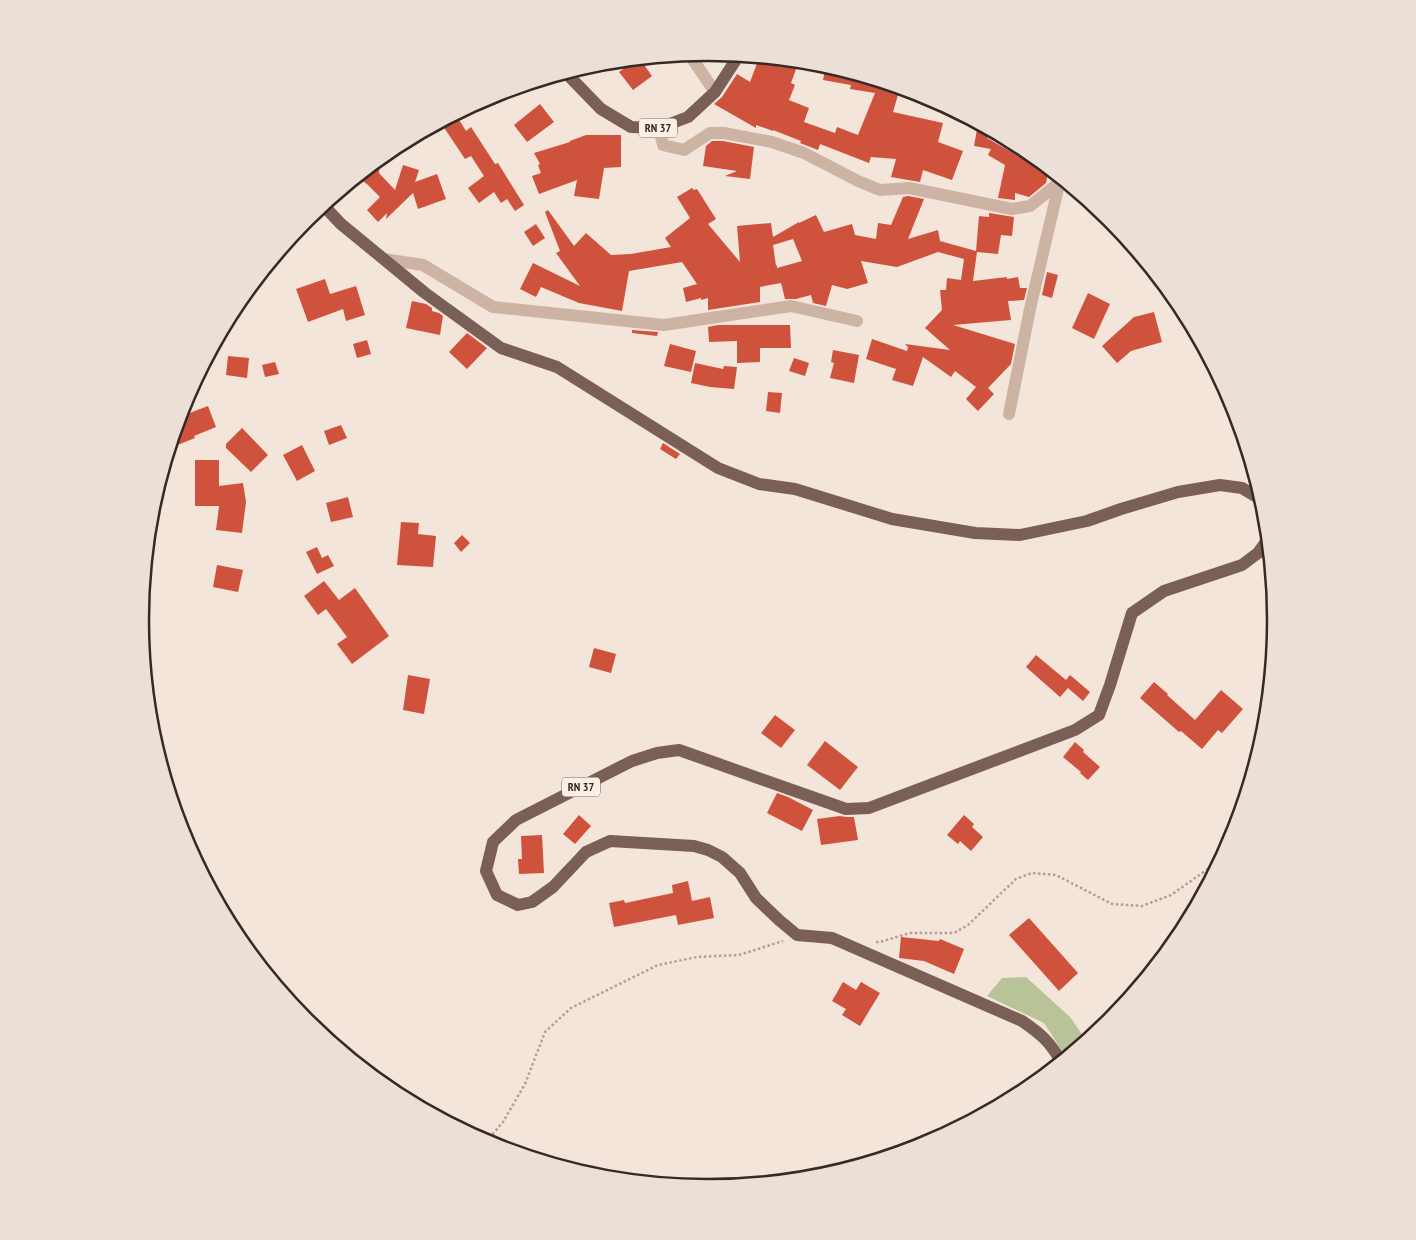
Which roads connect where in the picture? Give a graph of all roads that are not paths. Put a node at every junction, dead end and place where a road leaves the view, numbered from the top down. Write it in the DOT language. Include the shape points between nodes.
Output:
graph roads {
  1 [pos="694,61"];
  2 [pos="734,62"];
  3 [pos="571,78"];
  4 [pos="715,92"];
  5 [pos="658,128"];
  6 [pos="1056,184"];
  7 [pos="1059,186"];
  8 [pos="328,211"];
  9 [pos="384,259"];
  10 [pos="857,321"];
  11 [pos="1009,414"];
  12 [pos="1252,494"];
  13 [pos="1262,547"];
  14 [pos="1058,1055"];
  1 -- 4 [label="street"];
  2 -- 4 [label="main road, RN 37"];
  3 -- 5 [label="main road, RN 37" via="601,109 631,127"];
  4 -- 5 [label="main road, RN 37" via="688,117"];
  5 -- 6 [label="street" via="664,145 684,150 710,133 724,133 772,142 804,153 880,190 909,188 1012,209 1030,206"];
  7 -- 11 [label="street"];
  8 -- 9 [label="main road"];
  9 -- 10 [label="street" via="423,265 493,307 664,325 791,306"];
  9 -- 12 [label="main road" via="501,348 557,367 718,468 759,484 795,489 892,519 975,534 1020,534 1087,521 1178,492 1220,485 1242,488"];
  13 -- 14 [label="main road, RN 37" via="1242,565 1164,590 1132,613 1099,715 1075,730 869,808 846,809 680,750 658,753 632,761 516,820 493,842 486,871 497,895 518,905 532,902 553,887 586,852 610,841 694,846 708,850 740,873 756,898 797,935 832,938 1022,1021 1042,1035"];
}
